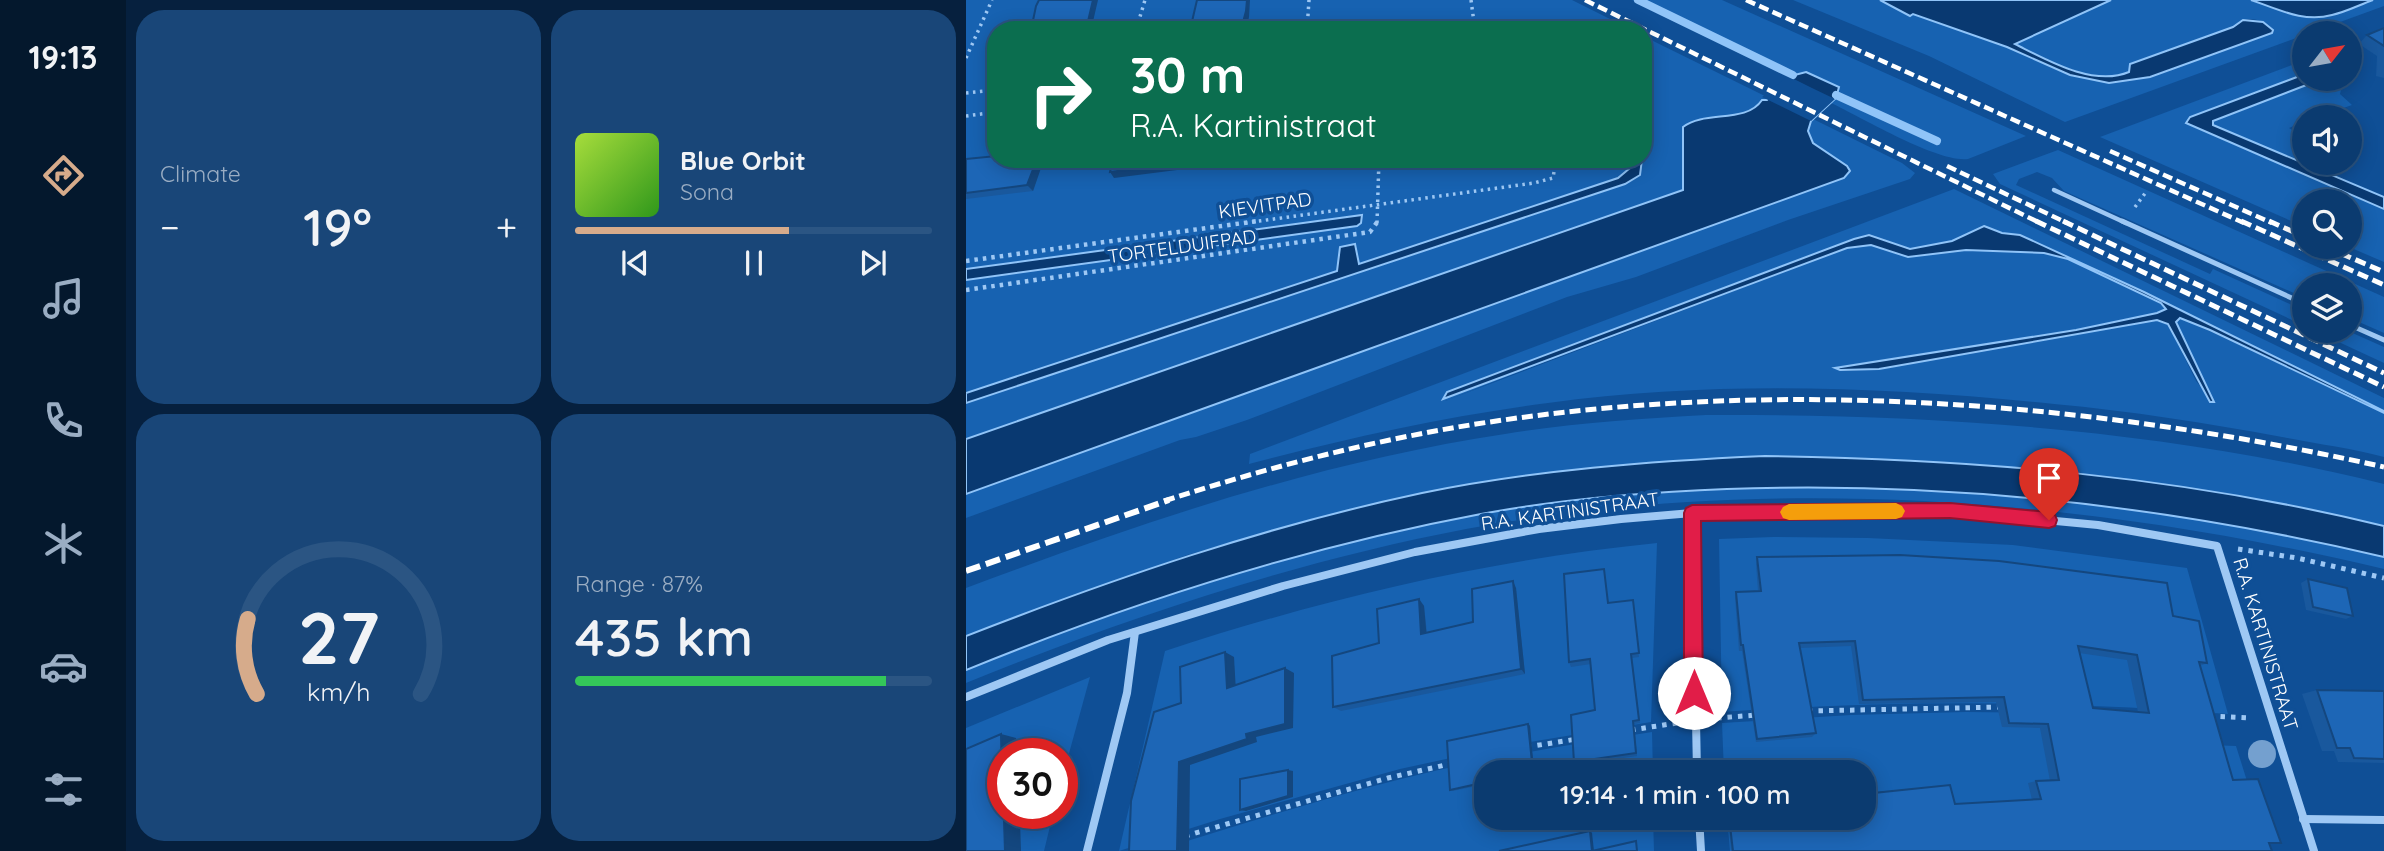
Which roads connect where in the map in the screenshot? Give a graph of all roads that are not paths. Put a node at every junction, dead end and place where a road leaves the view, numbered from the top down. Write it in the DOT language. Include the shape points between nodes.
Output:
graph roads {
  1 [pos="2054,190"];
  2 [pos="2292,298"];
  3 [pos="2362,330"];
  4 [pos="2384,340"];
  5 [pos="1692,513"];
  6 [pos="1135,632"];
  7 [pos="966,697"];
  8 [pos="1696,760"];
  9 [pos="2303,820"];
  10 [pos="2384,820"];
  11 [pos="1700,830"];
  12 [pos="1087,851"];
  13 [pos="1701,851"];
  14 [pos="2314,851"];
  1 -- 2 [label="lane"];
  3 -- 4 [label="lane"];
  5 -- 6 [label="street, R.A. KARTINISTRAAT" via="1539,529 1415,552 1283,586"];
  5 -- 8 [label="street"];
  5 -- 9 [label="street, R.A. KARTINISTRAAT" via="1950,510 2098,525 2217,546"];
  6 -- 7 [label="street, R.A. KARTINISTRAAT"];
  6 -- 12 [label="street" via="1127,693"];
  9 -- 10 [label="street"];
  9 -- 14 [label="street, R.A. KARTINISTRAAT"];
  11 -- 13 [label="street"];
}
